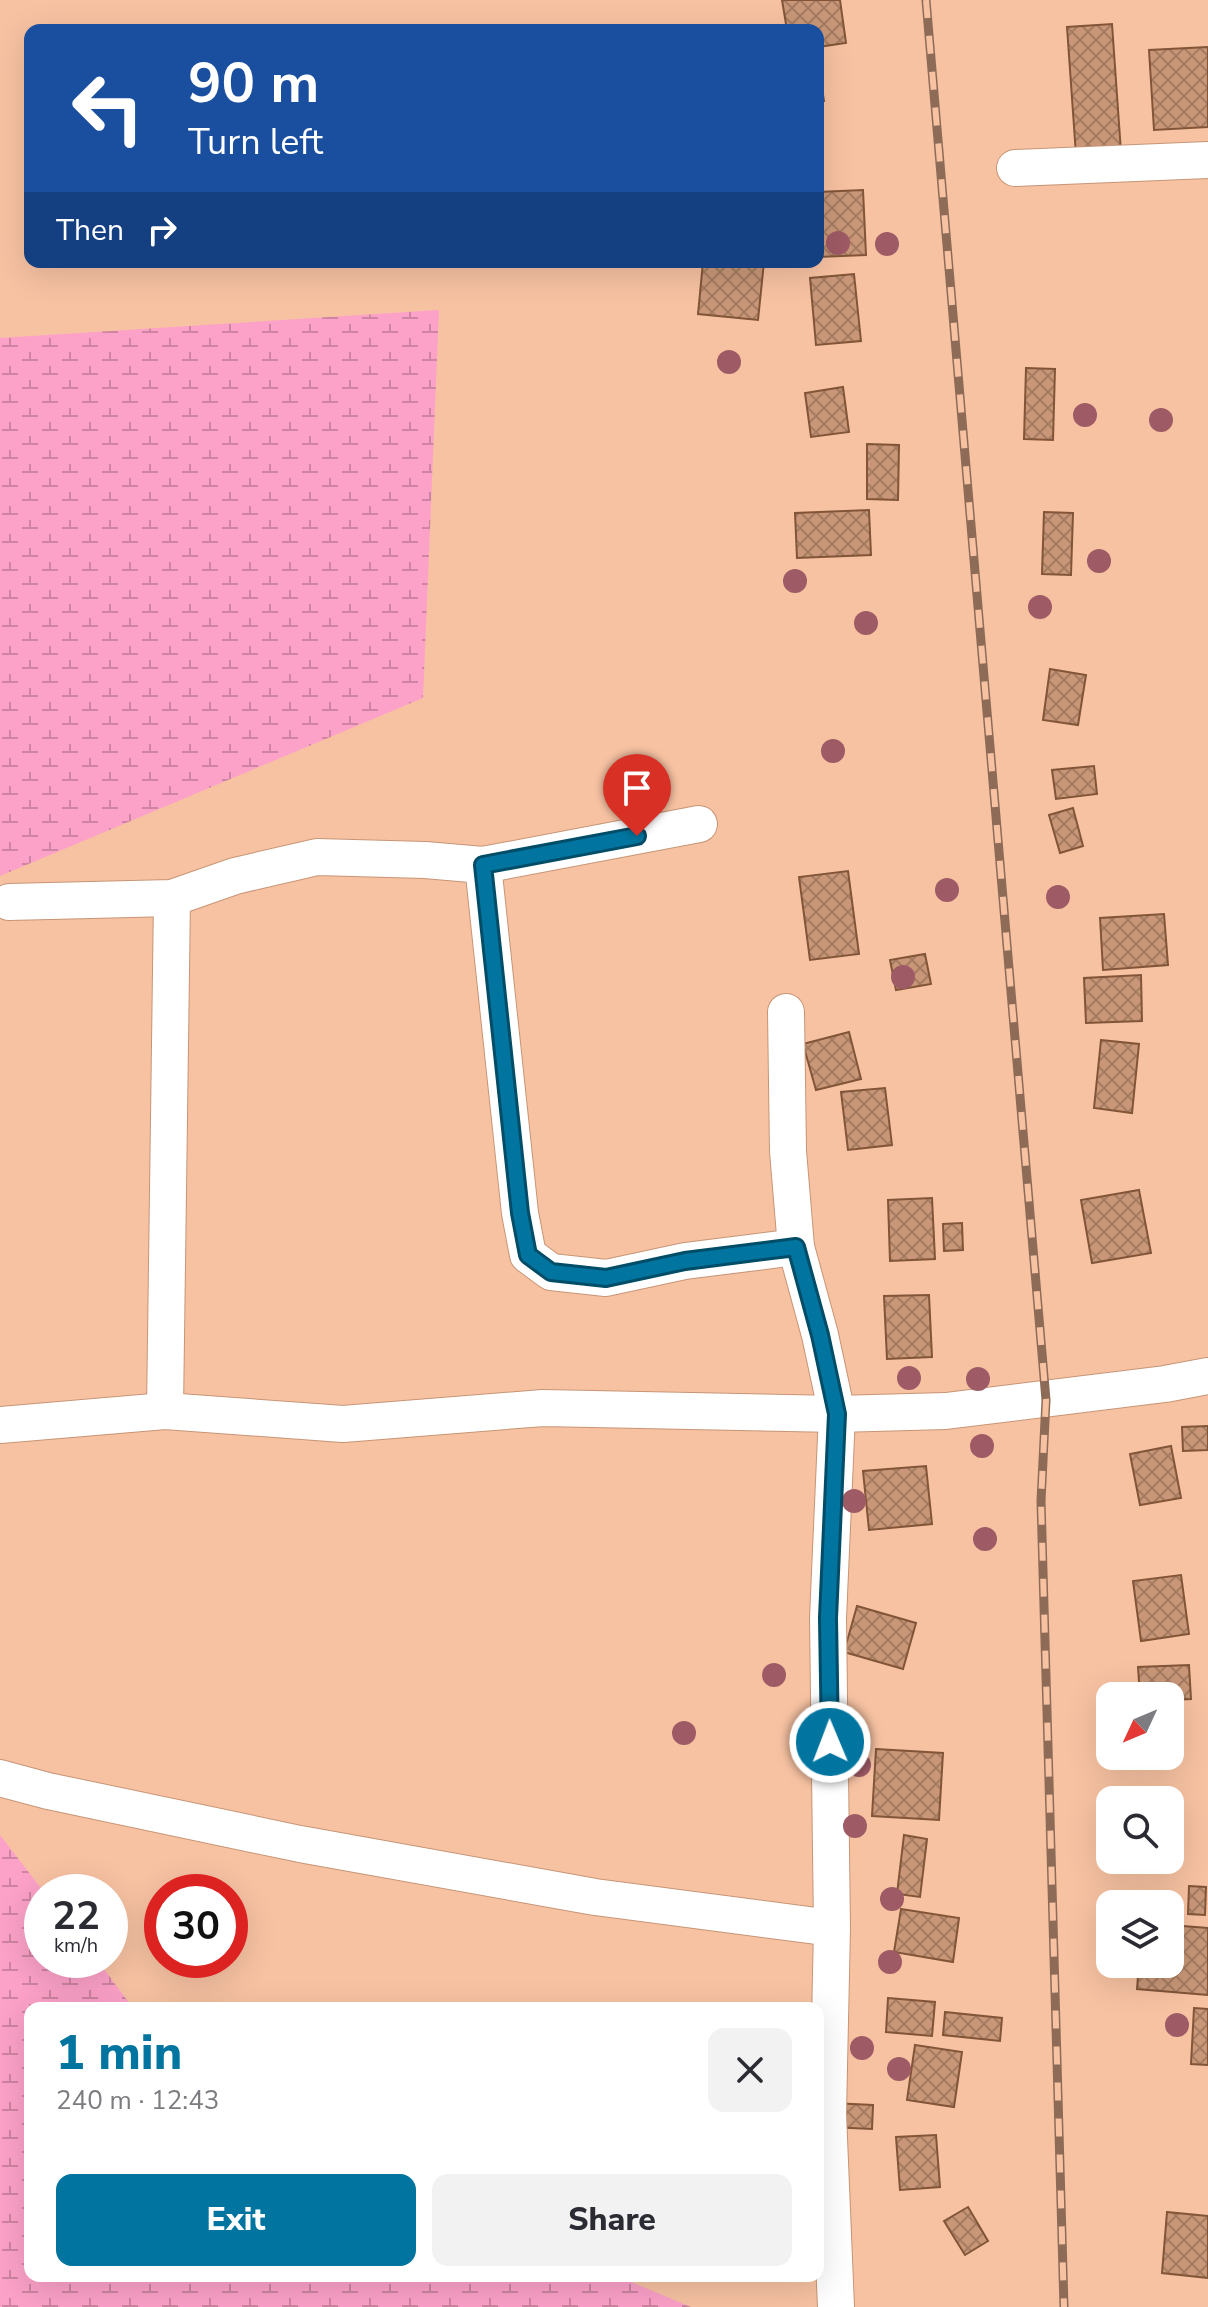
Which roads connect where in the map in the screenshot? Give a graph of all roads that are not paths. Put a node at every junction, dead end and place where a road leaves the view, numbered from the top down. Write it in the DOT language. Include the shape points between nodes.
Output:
graph roads {
  1 [pos="1208,160"];
  2 [pos="1015,168"];
  3 [pos="699,824"];
  4 [pos="483,865"];
  5 [pos="172,898"];
  6 [pos="9,902"];
  7 [pos="786,1012"];
  8 [pos="796,1247"];
  9 [pos="1208,1376"];
  10 [pos="165,1411"];
  11 [pos="837,1414"];
  12 [pos="0,1425"];
  13 [pos="0,1778"];
  14 [pos="832,1928"];
  15 [pos="825,2268"];
  16 [pos="836,2307"];
  1 -- 2 [label="street"];
  3 -- 4 [label="street"];
  4 -- 5 [label="street" via="317,857 235,876"];
  4 -- 8 [label="street" via="528,1255 551,1272 606,1278 685,1261"];
  5 -- 6 [label="street"];
  5 -- 10 [label="street"];
  7 -- 8 [label="street"];
  8 -- 11 [label="street"];
  9 -- 11 [label="street" via="946,1411"];
  10 -- 11 [label="street" via="343,1424 543,1408"];
  10 -- 12 [label="street"];
  11 -- 14 [label="street" via="828,1618"];
  13 -- 14 [label="street" via="347,1852 595,1897"];
  14 -- 15 [label="street"];
  15 -- 16 [label="street"];
}
